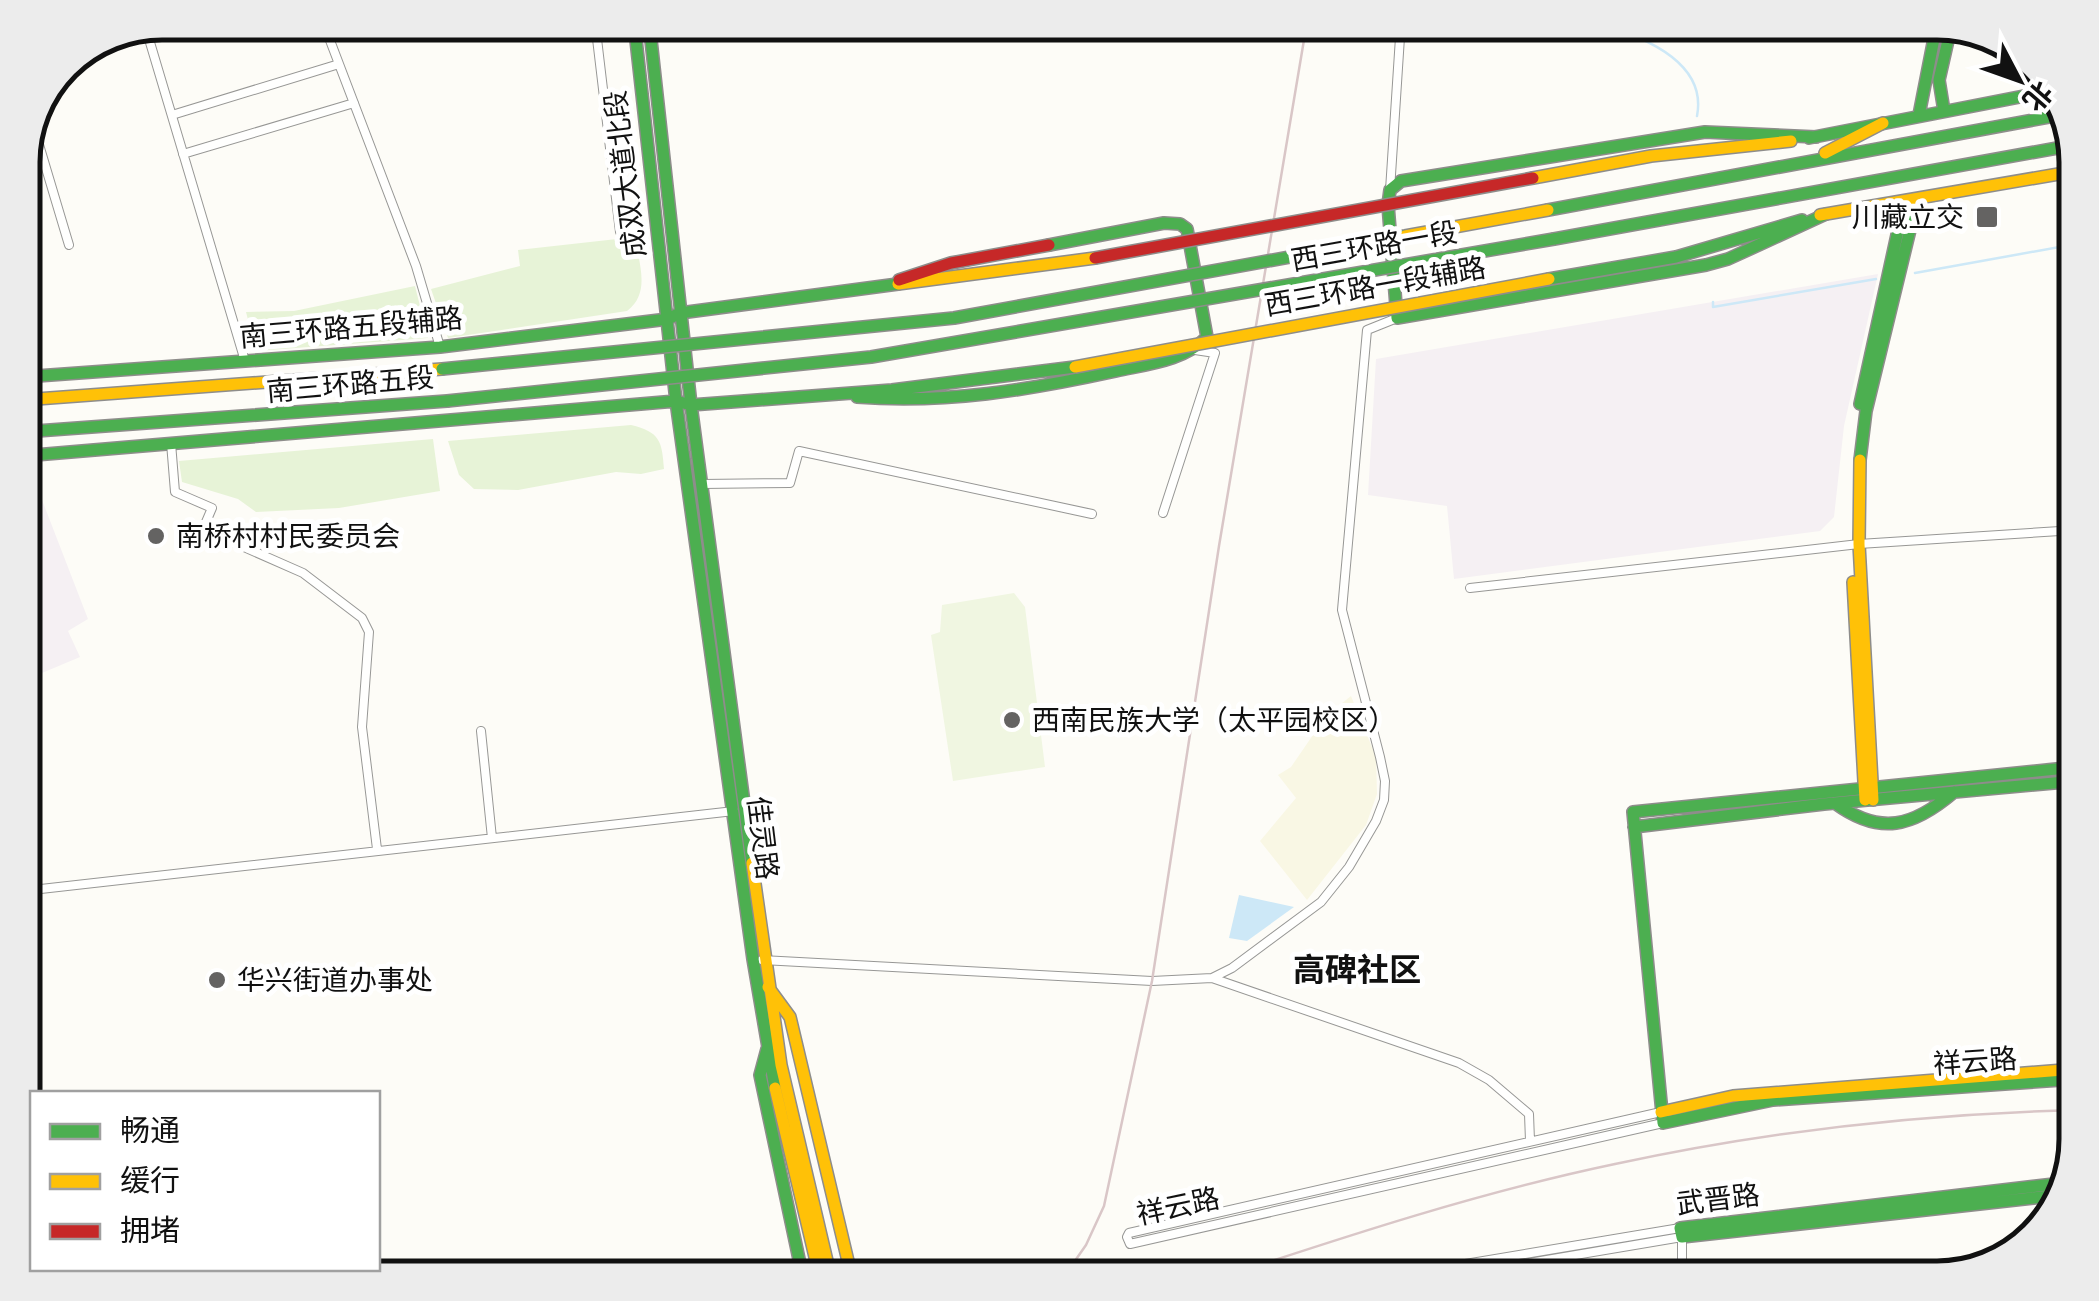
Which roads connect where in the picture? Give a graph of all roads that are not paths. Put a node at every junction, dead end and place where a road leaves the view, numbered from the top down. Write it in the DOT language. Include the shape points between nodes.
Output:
graph roads {
  1 [pos="330,40"];
  2 [pos="597,40"];
  3 [pos="636,40"];
  4 [pos="651,40"];
  5 [pos="1400,40"];
  6 [pos="1934,40"];
  7 [pos="150,41"];
  8 [pos="1947,41"];
  9 [pos="339,64"];
  10 [pos="2038,93"];
  11 [pos="354,103"];
  12 [pos="1944,111"];
  13 [pos="172,114"];
  14 [pos="1919,115"];
  15 [pos="2050,117"];
  16 [pos="1884,123"];
  17 [pos="1816,137"];
  18 [pos="2058,148"];
  19 [pos="41,150"];
  20 [pos="184,154"];
  21 [pos="1811,161"];
  22 [pos="2059,174"];
  23 [pos="1390,190"];
  24 [pos="1910,202"];
  25 [pos="1826,214"];
  26 [pos="620,232"];
  27 [pos="69,245"];
  28 [pos="876,288"];
  29 [pos="674,316"];
  30 [pos="1397,318"];
  31 [pos="440,347"];
  32 [pos="677,348"];
  33 [pos="1194,350"];
  34 [pos="245,361"];
  35 [pos="40,376"];
  36 [pos="680,379"];
  37 [pos="833,394"];
  38 [pos="40,399"];
  39 [pos="676,400"];
  40 [pos="691,406"];
  41 [pos="40,431"];
  42 [pos="171,443"];
  43 [pos="40,455"];
  44 [pos="702,484"];
  45 [pos="1163,513"];
  46 [pos="1092,514"];
  47 [pos="2059,531"];
  48 [pos="1856,544"];
  49 [pos="1470,588"];
  50 [pos="481,731"];
  51 [pos="2059,769"];
  52 [pos="2059,783"];
  53 [pos="1954,792"];
  54 [pos="1868,794"];
  55 [pos="1836,803"];
  56 [pos="740,811"];
  57 [pos="1634,827"];
  58 [pos="492,838"];
  59 [pos="377,850"];
  60 [pos="40,889"];
  61 [pos="759,959"];
  62 [pos="1212,978"];
  63 [pos="768,987"];
  64 [pos="767,1049"];
  65 [pos="776,1066"];
  66 [pos="2059,1070"];
  67 [pos="2059,1081"];
  68 [pos="1662,1117"];
  69 [pos="1530,1142"];
  70 [pos="2050,1185"];
  71 [pos="2045,1196"];
  72 [pos="1682,1232"];
  73 [pos="799,1261"];
  74 [pos="816,1261"];
  75 [pos="827,1261"];
  76 [pos="848,1261"];
  77 [pos="1492,1261"];
  78 [pos="1529,1261"];
  79 [pos="1682,1261"];
  1 -- 9 [label="street"];
  2 -- 26 [label="street"];
  3 -- 29 [label="main road, 成双大道北段" via="645,145"];
  4 -- 29 [label="main road, 成双大道北段"];
  5 -- 23 [label="street"];
  6 -- 14 [label="main road"];
  7 -- 13 [label="street"];
  8 -- 12 [label="main road" via="1938,87"];
  9 -- 11 [label="street"];
  9 -- 13 [label="street"];
  10 -- 12 [label="main road"];
  11 -- 20 [label="street"];
  11 -- 31 [label="street"];
  12 -- 14 [label="main road"];
  13 -- 20 [label="street"];
  14 -- 16 [label="main road"];
  15 -- 21 [label="main road, 西三环路一段"];
  16 -- 17 [label="main road"];
  16 -- 21 [label="main road"];
  17 -- 23 [label="main road" via="1705,132 1401,181"];
  17 -- 28 [label="main road, bridge" via="1670,153 1095,258"];
  18 -- 36 [label="main road, 西三环路一段, bridge" via="1002,337"];
  19 -- 27 [label="street"];
  20 -- 34 [label="street"];
  21 -- 32 [label="main road, 西三环路一段, bridge" via="954,318"];
  22 -- 24 [label="main road, 西三环路一段辅路"];
  23 -- 30 [label="main road"];
  24 -- 25 [label="main road, 西三环路一段辅路"];
  24 -- 48 [label="main road" via="1866,411"];
  25 -- 30 [label="main road" via="1706,265"];
  25 -- 37 [label="main road, 西三环路一段辅路, bridge" via="1676,256 1075,367"];
  28 -- 29 [label="main road"];
  28 -- 33 [label="main road" via="952,263 1180,224 1187,229 1207,337"];
  29 -- 31 [label="main road, 南三环路五段辅路"];
  29 -- 39 [label="main road, 佳灵路"];
  29 -- 40 [label="main road, 佳灵路"];
  30 -- 62 [label="street" via="1367,330 1342,610 1380,757 1384,800 1348,867 1320,902"];
  31 -- 34 [label="main road, 南三环路五段辅路"];
  32 -- 38 [label="main road, 南三环路五段, bridge"];
  33 -- 37 [label="main road" via="965,398 895,402"];
  33 -- 45 [label="street" via="1215,353"];
  34 -- 35 [label="main road, 南三环路五段辅路"];
  36 -- 41 [label="main road, 南三环路五段, bridge"];
  37 -- 40 [label="main road, 西三环路一段辅路"];
  39 -- 40 [label="main road, 西三环路一段辅路"];
  39 -- 42 [label="main road"];
  39 -- 56 [label="main road, 佳灵路"];
  40 -- 44 [label="main road, 佳灵路"];
  42 -- 43 [label="main road"];
  42 -- 59 [label="street" via="175,492 212,508 203,529 303,573 362,618 369,632 362,727"];
  44 -- 46 [label="street" via="790,483 800,450"];
  44 -- 56 [label="main road, 佳灵路"];
  47 -- 48 [label="street"];
  48 -- 49 [label="street"];
  48 -- 54 [label="main road"];
  50 -- 58 [label="street"];
  51 -- 54 [label="main road"];
  52 -- 53 [label="main road"];
  53 -- 54 [label="main road"];
  53 -- 55 [label="main road" via="1919,819 1896,825 1870,824"];
  54 -- 55 [label="main road"];
  54 -- 57 [label="main road" via="1633,812"];
  55 -- 57 [label="main road"];
  56 -- 58 [label="street"];
  56 -- 61 [label="main road, 佳灵路"];
  57 -- 68 [label="main road"];
  58 -- 59 [label="street"];
  59 -- 60 [label="street"];
  61 -- 62 [label="street" via="1152,982"];
  61 -- 63 [label="main road, 佳灵路"];
  61 -- 64 [label="main road, 佳灵路"];
  62 -- 69 [label="street" via="1458,1063 1528,1114"];
  63 -- 65 [label="main road, 佳灵路"];
  63 -- 76 [label="main road" via="790,1017"];
  64 -- 65 [label="main road, 佳灵路"];
  64 -- 73 [label="main road" via="760,1075"];
  65 -- 74 [label="main road, 佳灵路"];
  65 -- 75 [label="main road, 佳灵路"];
  66 -- 68 [label="main road, 祥云路" via="1733,1096"];
  67 -- 68 [label="main road, 祥云路" via="1773,1100"];
  68 -- 69 [label="street, 祥云路"];
  68 -- 69 [label="street, 祥云路" via="1130,1244 1127,1238 1129,1232"];
  70 -- 72 [label="main road, 武晋路"];
  71 -- 72 [label="main road, 武晋路"];
  72 -- 77 [label="street, 武晋路"];
  72 -- 78 [label="street, 武晋路"];
  72 -- 79 [label="street"];
}
